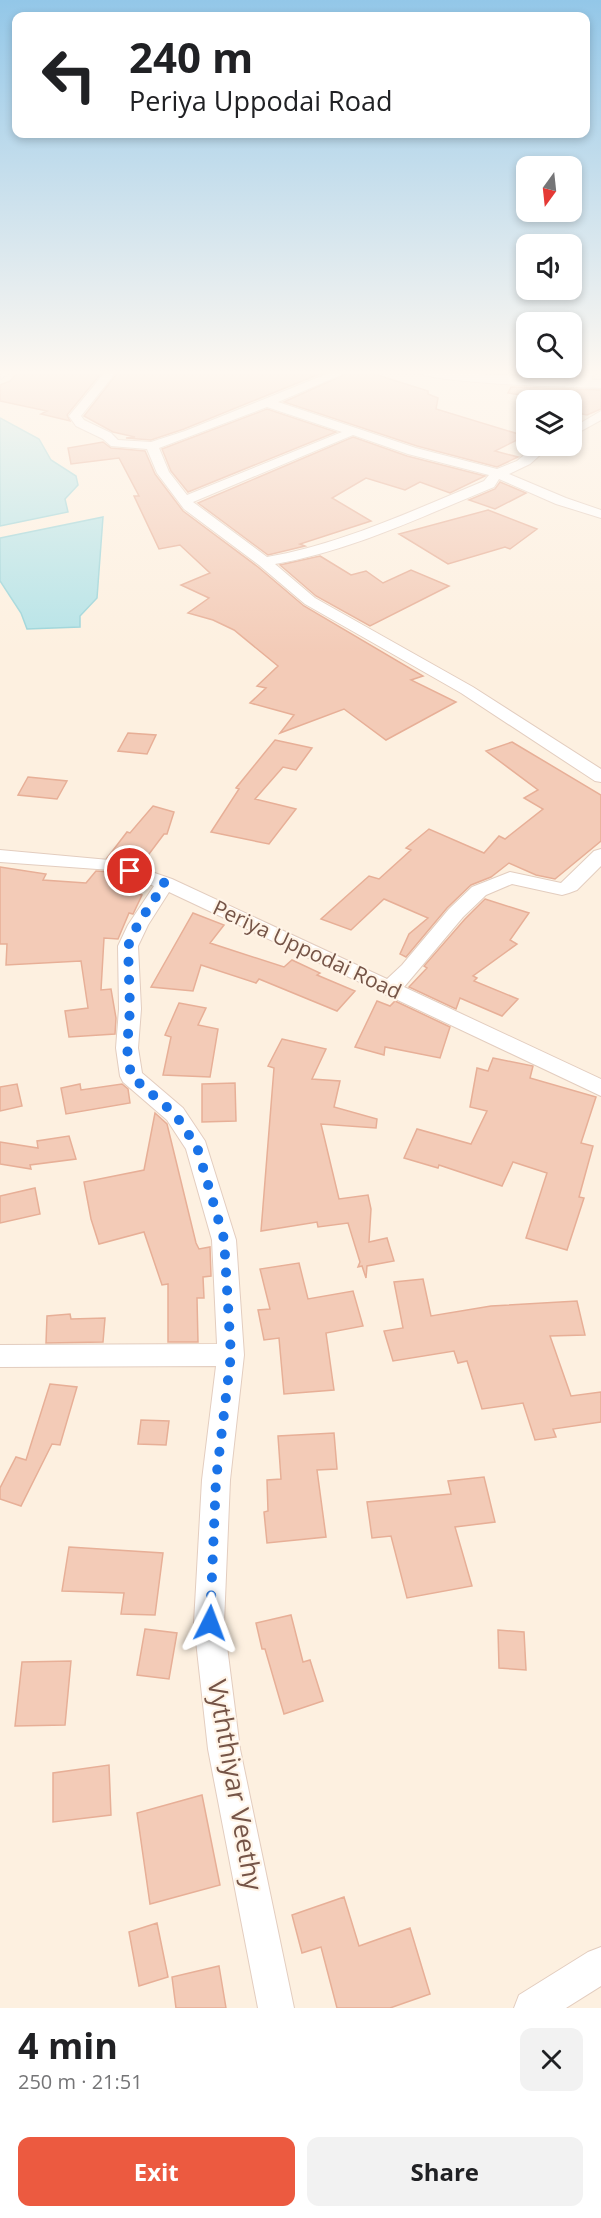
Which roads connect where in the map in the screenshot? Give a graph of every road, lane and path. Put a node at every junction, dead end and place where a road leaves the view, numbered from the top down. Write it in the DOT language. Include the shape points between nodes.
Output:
graph roads {
  1 [pos="160,465"];
  2 [pos="269,465"];
  3 [pos="465,465"];
  4 [pos="519,465"];
  5 [pos="497,473"];
  6 [pos="185,501"];
  7 [pos="601,514"];
  8 [pos="264,562"];
  9 [pos="601,777"];
  10 [pos="601,855"];
  11 [pos="0,856"];
  12 [pos="165,883"];
  13 [pos="390,988"];
  14 [pos="601,1088"];
  15 [pos="231,1355"];
  16 [pos="0,1356"];
  17 [pos="601,1965"];
  18 [pos="276,2008"];
  19 [pos="532,2008"];
  1 -- 6 [label="street"];
  2 -- 6 [label="street"];
  3 -- 5 [label="street"];
  4 -- 5 [label="street"];
  5 -- 7 [label="street"];
  5 -- 8 [label="street" via="489,484 402,520 299,556"];
  6 -- 8 [label="street"];
  8 -- 9 [label="street" via="310,601 467,690"];
  10 -- 13 [label="street" via="562,889 510,878 479,891"];
  11 -- 12 [label="street, Periya Uppodai Road" via="113,865"];
  12 -- 13 [label="street, Periya Uppodai Road"];
  12 -- 15 [label="street, Vyththiyar Veethy" via="128,946 127,1048 131,1076 175,1114 197,1147 224,1239"];
  13 -- 14 [label="street, Periya Uppodai Road"];
  15 -- 16 [label="street"];
  15 -- 18 [label="street, Vyththiyar Veethy" via="216,1480 210,1623 224,1749"];
  17 -- 19 [label="street"];
}
